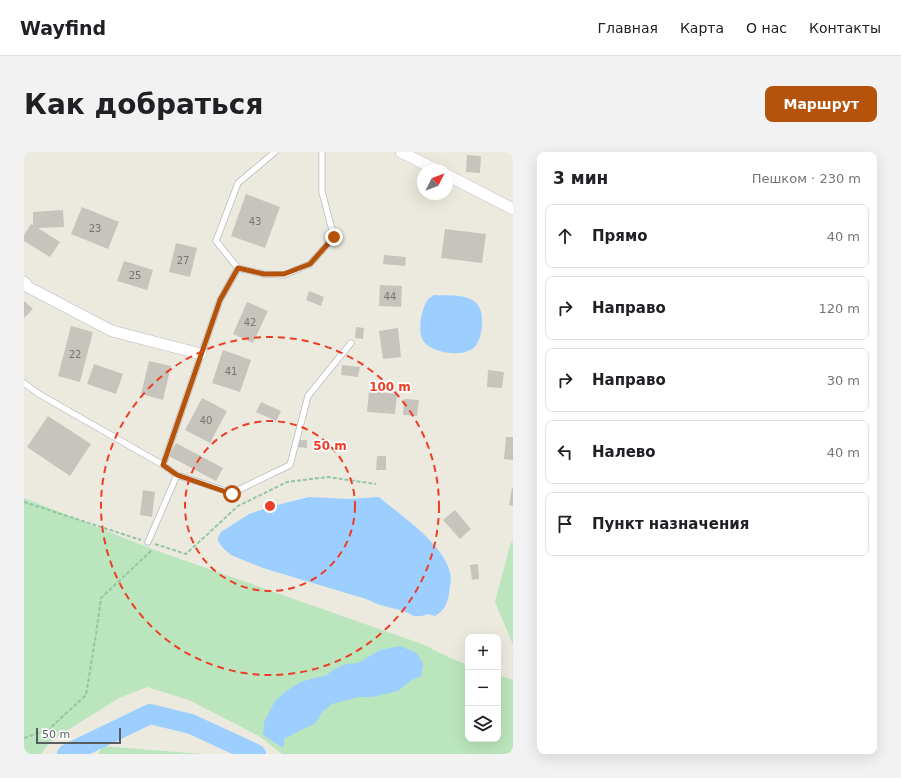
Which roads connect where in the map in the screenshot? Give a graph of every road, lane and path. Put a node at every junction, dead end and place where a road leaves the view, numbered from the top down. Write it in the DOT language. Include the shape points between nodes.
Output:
graph roads {
  1 [pos="275,152"];
  2 [pos="322,152"];
  3 [pos="401,152"];
  4 [pos="425,164"];
  5 [pos="453,178"];
  6 [pos="513,208"];
  7 [pos="238,268"];
  8 [pos="24,282"];
  9 [pos="351,343"];
  10 [pos="201,354"];
  11 [pos="24,383"];
  12 [pos="163,465"];
  13 [pos="177,475"];
  14 [pos="376,484"];
  15 [pos="24,502"];
  16 [pos="148,542"];
  17 [pos="157,545"];
  18 [pos="24,738"];
  1 -- 7 [label="lane" via="238,183 216,241"];
  2 -- 7 [label="lane" via="322,192 334,237 310,264 284,274 264,274"];
  3 -- 4 [label="street"];
  5 -- 6 [label="street"];
  7 -- 10 [label="lane" via="220,300"];
  8 -- 10 [label="street" via="28,287 112,331"];
  9 -- 13 [label="lane" via="308,396 290,465 232,494"];
  10 -- 12 [label="lane"];
  11 -- 12 [label="lane"];
  12 -- 13 [label="lane"];
  13 -- 16 [label="lane"];
  14 -- 17 [label="path" via="328,477 287,482 238,506 186,554"];
  15 -- 16 [label="path"];
  16 -- 17 [label="path"];
  17 -- 18 [label="path" via="101,598 86,695 49,729"];
}
